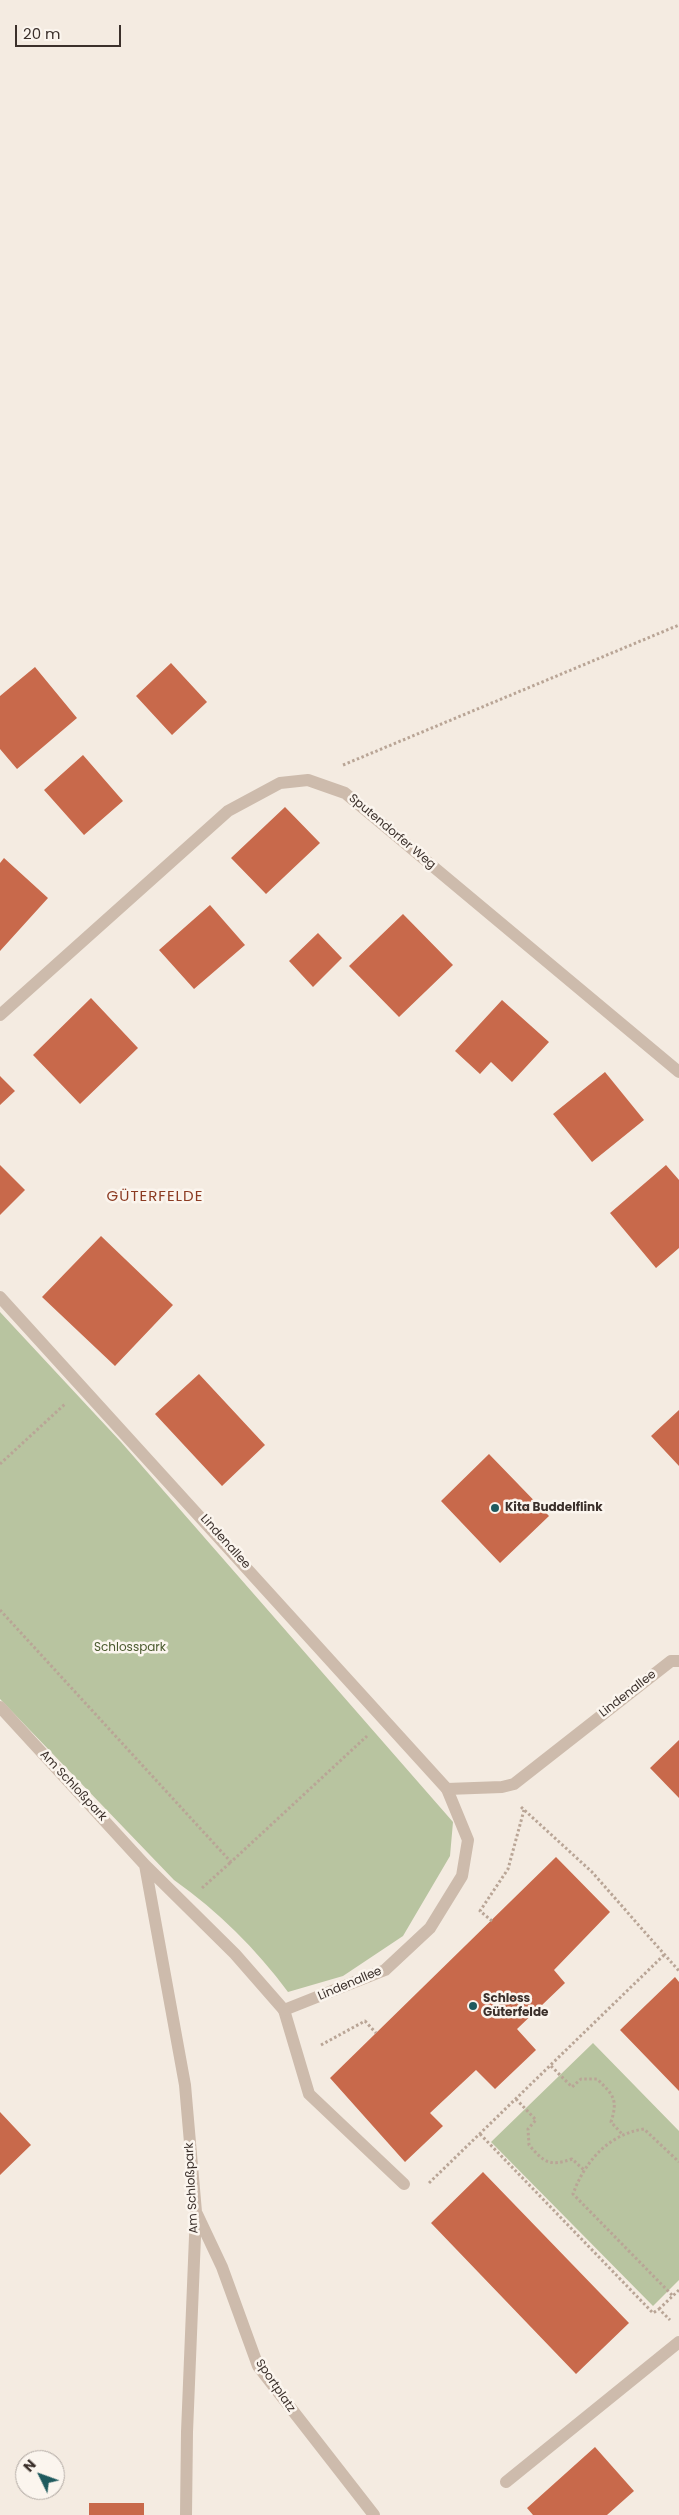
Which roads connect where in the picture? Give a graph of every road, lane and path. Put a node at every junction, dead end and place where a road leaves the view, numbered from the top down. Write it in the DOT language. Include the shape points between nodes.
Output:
graph roads {
  1 [pos="679,625"];
  2 [pos="308,780"];
  3 [pos="0,1015"];
  4 [pos="679,1072"];
  5 [pos="0,1297"];
  6 [pos="84,1387"];
  7 [pos="0,1464"];
  8 [pos="0,1610"];
  9 [pos="679,1661"];
  10 [pos="0,1707"];
  11 [pos="385,1720"];
  12 [pos="502,1787"];
  13 [pos="447,1789"];
  14 [pos="524,1809"];
  15 [pos="231,1862"];
  16 [pos="145,1865"];
  17 [pos="185,1904"];
  18 [pos="492,1921"];
  19 [pos="664,1955"];
  20 [pos="679,1971"];
  21 [pos="284,2010"];
  22 [pos="376,2034"];
  23 [pos="296,2050"];
  24 [pos="550,2066"];
  25 [pos="516,2099"];
  26 [pos="480,2134"];
  27 [pos="622,2134"];
  28 [pos="679,2162"];
  29 [pos="584,2170"];
  30 [pos="404,2184"];
  31 [pos="196,2212"];
  32 [pos="679,2290"];
  33 [pos="672,2295"];
  34 [pos="659,2309"];
  35 [pos="672,2323"];
  36 [pos="679,2342"];
  37 [pos="506,2482"];
  38 [pos="186,2515"];
  39 [pos="374,2515"];
  1 -- 2 [label="path"];
  2 -- 3 [label="street, Sputendorfer Weg" via="280,782 228,811"];
  2 -- 4 [label="street, Sputendorfer Weg" via="345,793"];
  5 -- 6 [label="street, Lindenallee"];
  6 -- 7 [label="path"];
  6 -- 11 [label="street, Lindenallee"];
  8 -- 15 [label="path"];
  9 -- 12 [label="street, Lindenallee" via="671,1661 514,1784"];
  10 -- 16 [label="street, Am Schloßpark"];
  11 -- 13 [label="street, Lindenallee"];
  11 -- 15 [label="path"];
  12 -- 13 [label="street, Lindenallee"];
  12 -- 14 [label="path"];
  13 -- 21 [label="street, Lindenallee" via="468,1840 462,1876 430,1928 385,1970"];
  14 -- 18 [label="path" via="508,1869 480,1911"];
  14 -- 19 [label="path" via="592,1872"];
  15 -- 17 [label="path"];
  16 -- 17 [label="street, Am Schloßpark"];
  16 -- 31 [label="street, Am Schloßpark" via="186,2085"];
  17 -- 21 [label="street, Am Schloßpark"];
  19 -- 20 [label="path"];
  19 -- 24 [label="path"];
  21 -- 23 [label="street"];
  22 -- 23 [label="path" via="365,2021 325,2044"];
  23 -- 30 [label="street" via="309,2094"];
  24 -- 25 [label="path"];
  24 -- 27 [label="path" via="572,2087 581,2079 597,2080 612,2092 616,2107 611,2122"];
  25 -- 26 [label="path"];
  25 -- 29 [label="path" via="536,2120 528,2129 529,2145 542,2160 557,2164 572,2159"];
  26 -- 30 [label="path" via="415,2196"];
  26 -- 34 [label="path" via="653,2313"];
  27 -- 28 [label="path" via="644,2128"];
  27 -- 29 [label="path" via="612,2139"];
  29 -- 33 [label="path" via="573,2194"];
  31 -- 38 [label="street, Am Schloßpark"];
  31 -- 39 [label="street, Sportplatz" via="222,2266 258,2366"];
  32 -- 33 [label="path"];
  33 -- 34 [label="path"];
  34 -- 35 [label="path"];
  36 -- 37 [label="street"];
}
